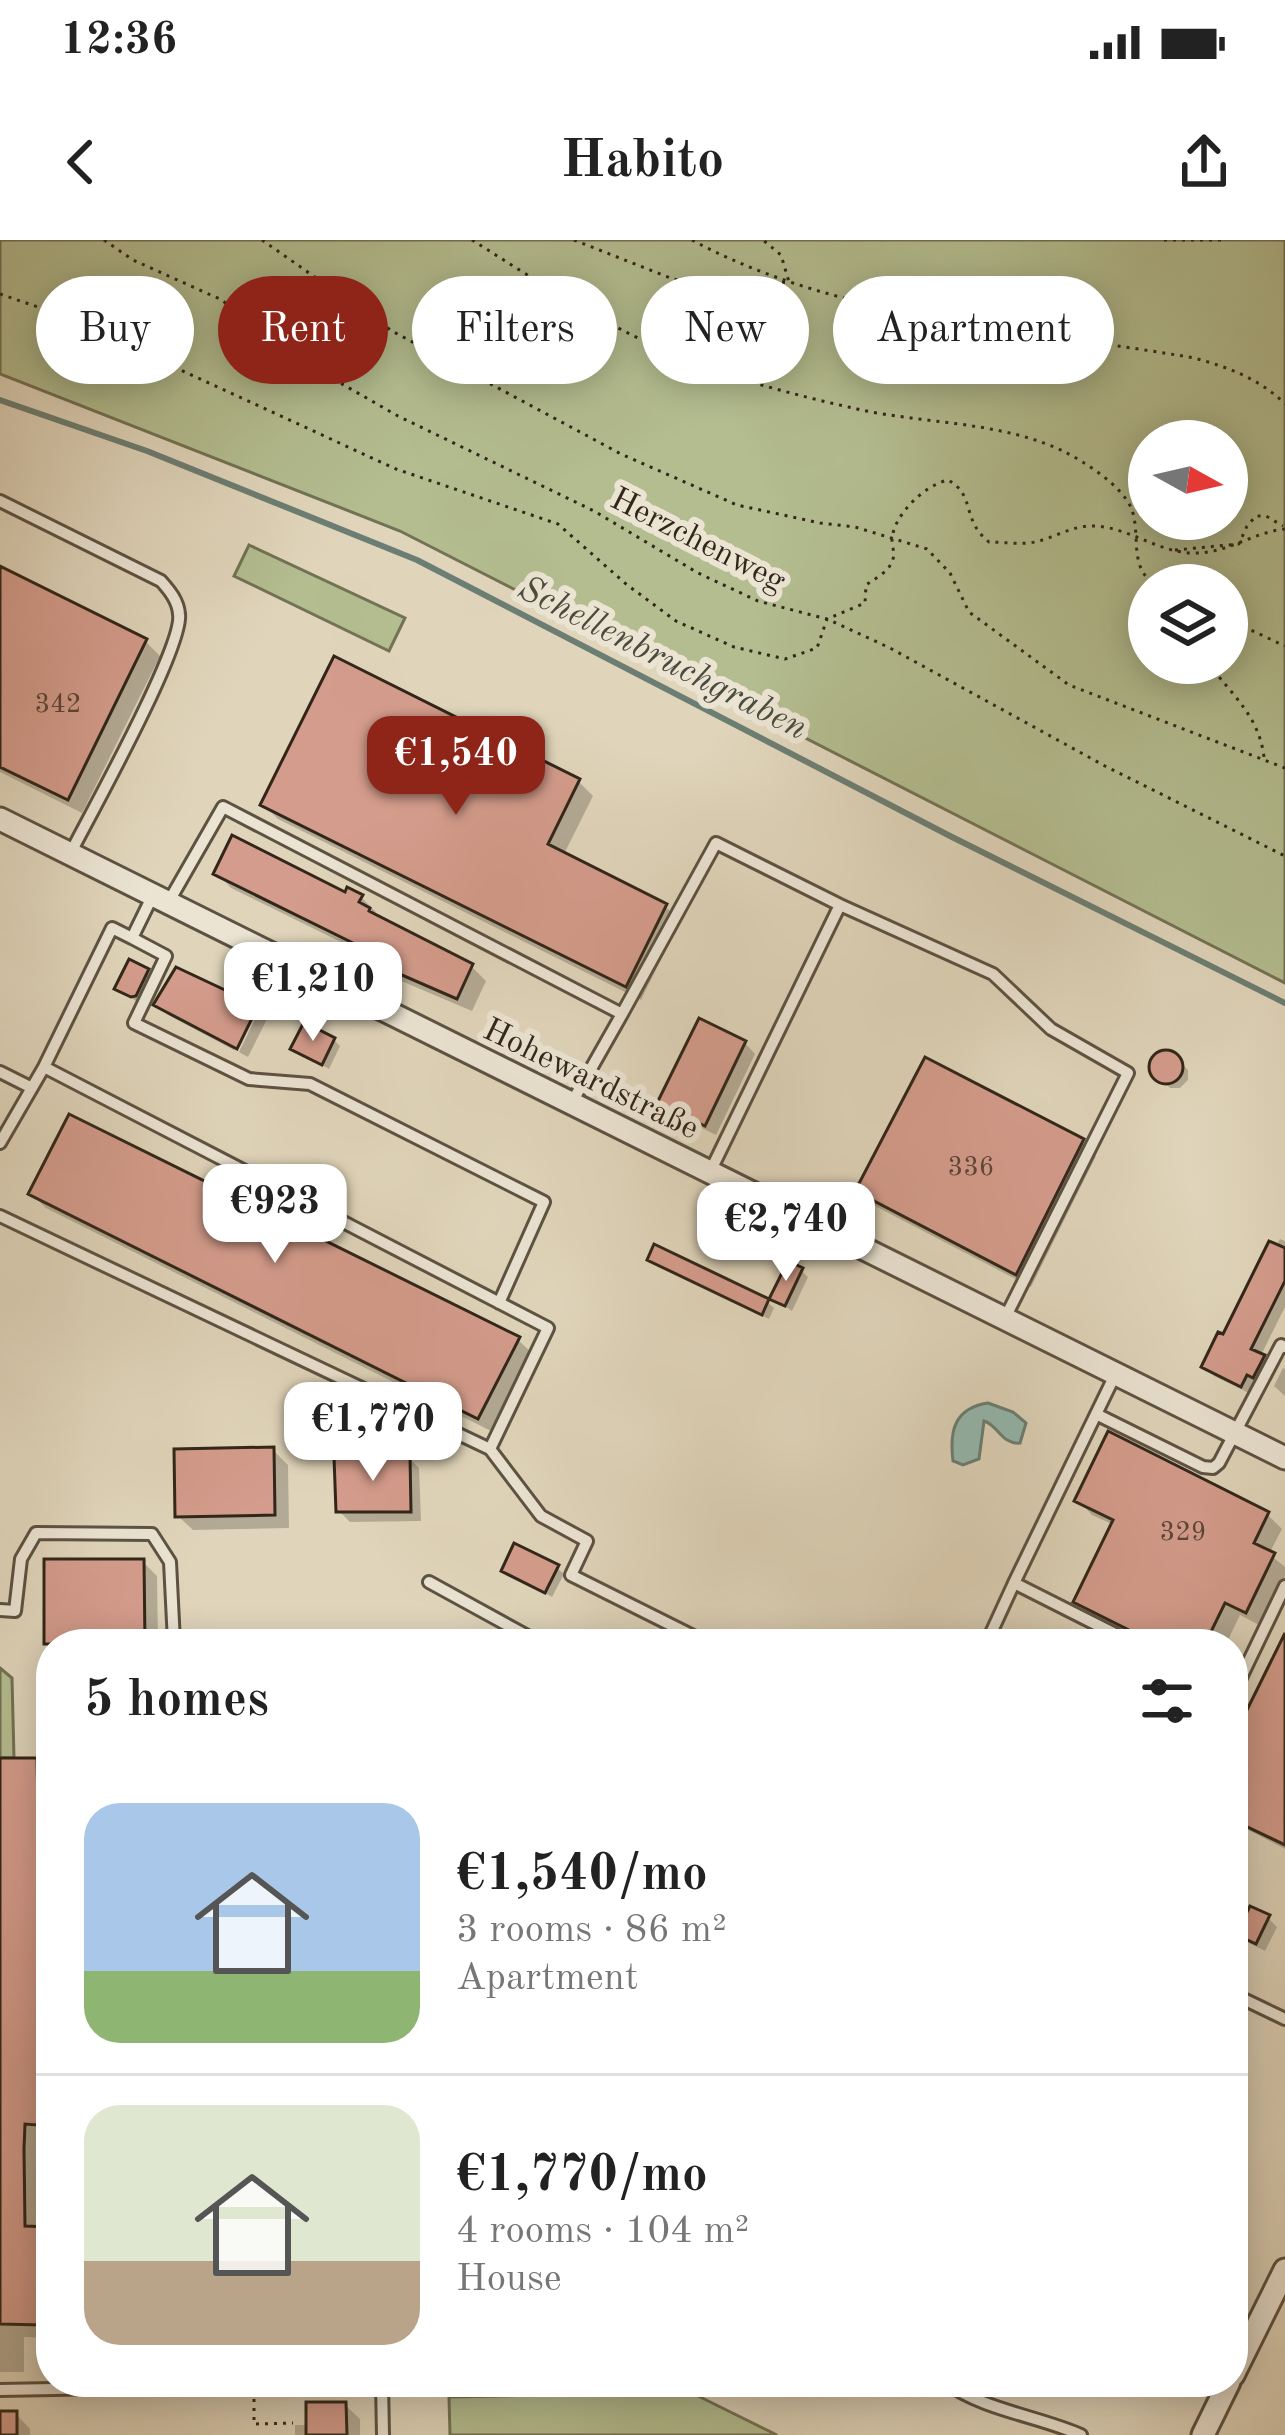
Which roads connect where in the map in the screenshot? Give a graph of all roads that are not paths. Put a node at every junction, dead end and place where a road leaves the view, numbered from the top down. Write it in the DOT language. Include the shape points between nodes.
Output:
graph roads {
  1 [pos="0,501"];
  2 [pos="0,819"];
  3 [pos="70,854"];
  4 [pos="161,899"];
  5 [pos="840,905"];
  6 [pos="132,938"];
  7 [pos="622,1015"];
  8 [pos="44,1067"];
  9 [pos="0,1072"];
  10 [pos="32,1088"];
  11 [pos="571,1104"];
  12 [pos="0,1143"];
  13 [pos="710,1172"];
  14 [pos="0,1216"];
  15 [pos="499,1303"];
  16 [pos="1005,1318"];
  17 [pos="1284,1344"];
  18 [pos="1116,1373"];
  19 [pos="1096,1414"];
  20 [pos="1235,1432"];
  21 [pos="490,1449"];
  22 [pos="1285,1458"];
  23 [pos="429,1582"];
  24 [pos="1014,1583"];
  25 [pos="1285,1586"];
  26 [pos="0,1610"];
  27 [pos="173,1629"];
  28 [pos="515,1629"];
  29 [pos="679,1629"];
  30 [pos="993,1629"];
  31 [pos="1105,1629"];
  32 [pos="1248,1663"];
  33 [pos="1248,2001"];
  34 [pos="1285,2019"];
  35 [pos="1285,2270"];
  36 [pos="1248,2344"];
  37 [pos="36,2389"];
  38 [pos="0,2390"];
  39 [pos="382,2397"];
  40 [pos="967,2397"];
  41 [pos="1222,2397"];
  42 [pos="383,2435"];
  43 [pos="1081,2435"];
  44 [pos="1203,2435"];
  1 -- 3 [label="lane" via="161,581 179,614 146,704"];
  2 -- 3 [label="street, Hohewardstraße"];
  3 -- 4 [label="street, Hohewardstraße"];
  4 -- 6 [label="lane"];
  4 -- 7 [label="lane" via="223,807"];
  4 -- 11 [label="street, Hohewardstraße"];
  5 -- 7 [label="lane" via="716,843"];
  5 -- 13 [label="lane"];
  5 -- 16 [label="lane" via="993,974 1051,1029 1128,1073"];
  6 -- 8 [label="lane" via="112,928"];
  6 -- 15 [label="lane" via="166,956 134,1023 249,1079 310,1084 544,1202"];
  7 -- 11 [label="lane"];
  8 -- 10 [label="lane"];
  8 -- 15 [label="lane"];
  9 -- 10 [label="lane"];
  10 -- 12 [label="lane"];
  11 -- 13 [label="street, Hohewardstraße"];
  13 -- 16 [label="street, Hohewardstraße"];
  14 -- 21 [label="lane"];
  15 -- 21 [label="lane" via="548,1328"];
  16 -- 18 [label="street, Hohewardstraße"];
  17 -- 20 [label="lane"];
  18 -- 19 [label="lane"];
  18 -- 20 [label="street, Hohewardstraße"];
  19 -- 20 [label="lane" via="1203,1467 1219,1463"];
  19 -- 24 [label="lane"];
  20 -- 22 [label="street, Hohewardstraße"];
  21 -- 29 [label="lane" via="541,1516 586,1541 571,1575"];
  23 -- 28 [label="lane"];
  24 -- 30 [label="lane"];
  24 -- 31 [label="lane"];
  25 -- 32 [label="lane"];
  26 -- 27 [label="lane" via="15,1611 21,1559 36,1533 152,1534 170,1562"];
  33 -- 34 [label="lane"];
  35 -- 36 [label="street"];
  37 -- 38 [label="lane"];
  39 -- 42 [label="lane"];
  40 -- 43 [label="lane"];
  41 -- 44 [label="street"];
}
